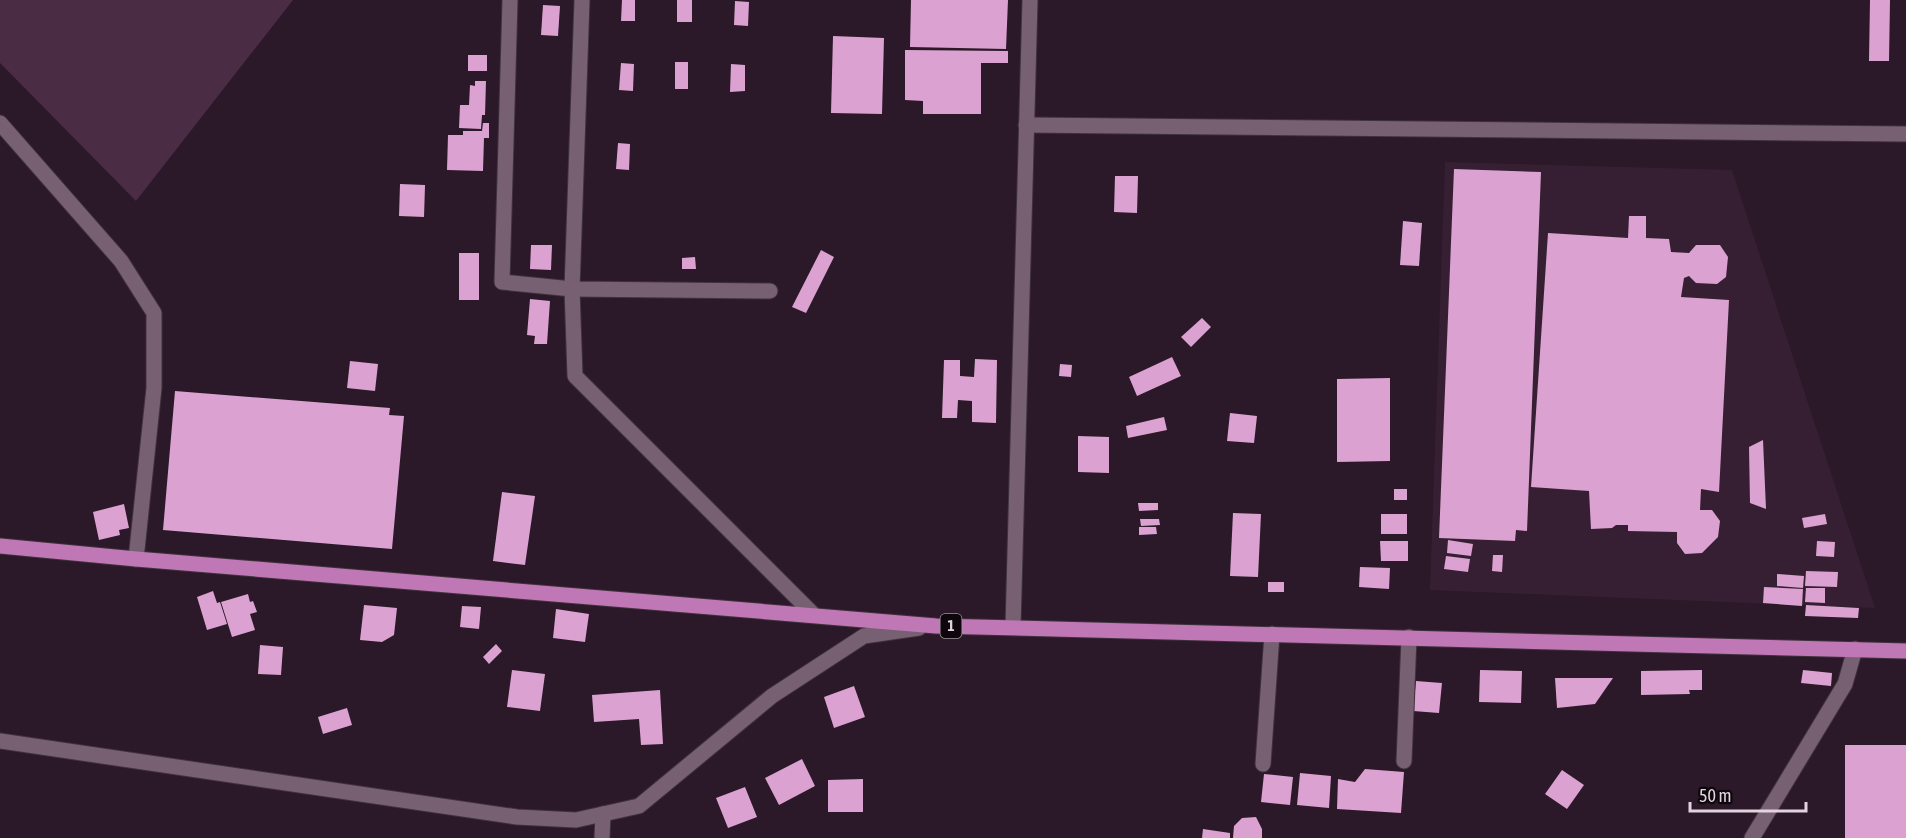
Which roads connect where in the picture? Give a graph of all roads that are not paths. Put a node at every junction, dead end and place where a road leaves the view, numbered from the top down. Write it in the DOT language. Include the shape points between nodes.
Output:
graph roads {
  1 [pos="510,0"];
  2 [pos="582,0"];
  3 [pos="1030,0"];
  4 [pos="0,123"];
  5 [pos="1026,124"];
  6 [pos="1906,134"];
  7 [pos="572,289"];
  8 [pos="770,291"];
  9 [pos="0,546"];
  10 [pos="136,559"];
  11 [pos="814,615"];
  12 [pos="936,626"];
  13 [pos="1013,627"];
  14 [pos="1272,634"];
  15 [pos="1409,637"];
  16 [pos="1855,649"];
  17 [pos="1906,651"];
  18 [pos="0,741"];
  19 [pos="1404,761"];
  20 [pos="1263,765"];
  21 [pos="603,814"];
  22 [pos="602,838"];
  23 [pos="1752,838"];
  1 -- 7 [label="street" via="502,282"];
  2 -- 7 [label="street"];
  3 -- 5 [label="street"];
  4 -- 10 [label="street" via="121,261 154,313 154,388"];
  5 -- 6 [label="street"];
  5 -- 13 [label="street"];
  7 -- 8 [label="street"];
  7 -- 11 [label="street" via="575,376"];
  9 -- 10 [label="main road, 1"];
  10 -- 11 [label="main road, 1"];
  11 -- 12 [label="main road, 1"];
  12 -- 13 [label="main road, 1"];
  12 -- 21 [label="street" via="864,636 772,696 639,806"];
  13 -- 14 [label="main road, 1"];
  14 -- 15 [label="main road, 1"];
  14 -- 20 [label="street"];
  15 -- 16 [label="main road, 1"];
  15 -- 19 [label="street"];
  16 -- 17 [label="main road, 1"];
  16 -- 23 [label="street" via="1845,684"];
  18 -- 21 [label="street" via="517,817 576,820"];
  21 -- 22 [label="street"];
}
